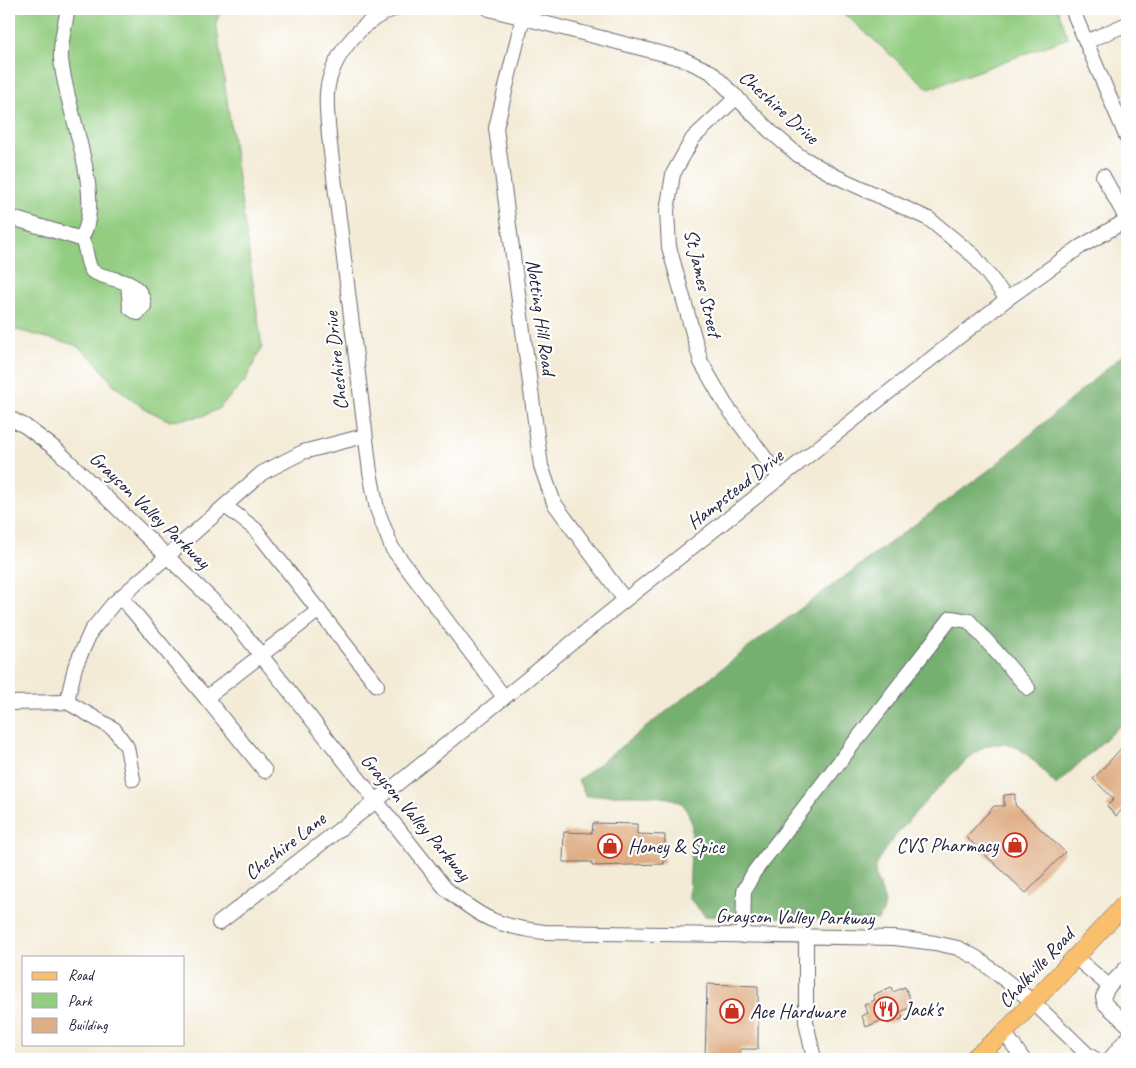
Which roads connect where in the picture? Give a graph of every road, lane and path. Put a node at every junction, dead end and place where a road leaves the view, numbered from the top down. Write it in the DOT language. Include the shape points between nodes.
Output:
graph roads {
  1 [pos="68,9"];
  2 [pos="394,9"];
  3 [pos="489,9"];
  4 [pos="1072,9"];
  5 [pos="523,17"];
  6 [pos="1127,24"];
  7 [pos="1086,42"];
  8 [pos="737,96"];
  9 [pos="1127,138"];
  10 [pos="1104,176"];
  11 [pos="9,217"];
  12 [pos="1127,220"];
  13 [pos="81,239"];
  14 [pos="128,282"];
  15 [pos="1007,299"];
  16 [pos="9,418"];
  17 [pos="364,436"];
  18 [pos="780,478"];
  19 [pos="225,506"];
  20 [pos="170,556"];
  21 [pos="121,597"];
  22 [pos="625,600"];
  23 [pos="319,610"];
  24 [pos="262,656"];
  25 [pos="377,686"];
  26 [pos="1028,688"];
  27 [pos="504,697"];
  28 [pos="206,698"];
  29 [pos="67,702"];
  30 [pos="9,703"];
  31 [pos="265,771"];
  32 [pos="133,779"];
  33 [pos="376,801"];
  34 [pos="1125,909"];
  35 [pos="219,923"];
  36 [pos="743,936"];
  37 [pos="806,937"];
  38 [pos="1075,957"];
  39 [pos="1127,967"];
  40 [pos="1109,986"];
  41 [pos="1033,1002"];
  42 [pos="1127,1024"];
  43 [pos="1004,1032"];
  44 [pos="1127,1038"];
  45 [pos="814,1059"];
  46 [pos="972,1059"];
  47 [pos="1023,1059"];
  48 [pos="1096,1059"];
  49 [pos="1110,1059"];
  1 -- 13 [label="street" via="61,58 88,188 89,222"];
  2 -- 17 [label="street, Cheshire Drive" via="372,19 350,41 335,65 327,92 329,136"];
  3 -- 5 [label="street, Cheshire Drive"];
  4 -- 7 [label="street"];
  5 -- 8 [label="street, Cheshire Drive" via="683,58 711,72"];
  5 -- 22 [label="street, Notting Hill Road" via="496,128 541,466 554,503"];
  6 -- 7 [label="street"];
  7 -- 9 [label="street"];
  8 -- 15 [label="street, Cheshire Drive" via="798,155 834,176 929,219 974,256"];
  8 -- 18 [label="street, St James Street" via="693,138 673,174 667,211 669,247 701,362 725,404"];
  10 -- 12 [label="street"];
  11 -- 13 [label="street"];
  12 -- 15 [label="street, Hampstead Drive" via="1080,246"];
  13 -- 14 [label="street" via="92,270"];
  15 -- 18 [label="street, Hampstead Drive"];
  16 -- 20 [label="street, Grayson Valley Parkway" via="58,450"];
  17 -- 19 [label="street" via="303,452 262,474"];
  17 -- 27 [label="street, Cheshire Drive" via="377,509 392,548"];
  18 -- 22 [label="street, Hampstead Drive"];
  19 -- 20 [label="street"];
  19 -- 23 [label="street" via="255,529"];
  20 -- 21 [label="street"];
  20 -- 24 [label="street, Grayson Valley Parkway" via="234,620"];
  21 -- 28 [label="street"];
  21 -- 29 [label="street" via="91,631 75,667"];
  22 -- 27 [label="street, Hampstead Drive"];
  23 -- 24 [label="street"];
  23 -- 25 [label="street"];
  24 -- 28 [label="street"];
  24 -- 33 [label="street, Grayson Valley Parkway"];
  26 -- 36 [label="street" via="969,621 951,618 754,872 744,891"];
  27 -- 33 [label="street, Hampstead Drive"];
  28 -- 31 [label="street"];
  29 -- 30 [label="street"];
  29 -- 32 [label="street" via="114,729 127,748"];
  33 -- 35 [label="street, Cheshire Lane"];
  33 -- 36 [label="street, Grayson Valley Parkway" via="446,888 470,908 496,923 544,932"];
  34 -- 38 [label="main road, Chalkville Road"];
  36 -- 37 [label="street, Grayson Valley Parkway"];
  37 -- 41 [label="street, Grayson Valley Parkway" via="894,938 958,948 977,958"];
  37 -- 45 [label="street" via="806,1022"];
  38 -- 40 [label="street"];
  38 -- 41 [label="main road, Chalkville Road"];
  39 -- 40 [label="street"];
  40 -- 42 [label="street" via="1103,997 1105,1004"];
  41 -- 43 [label="main road, Chalkville Road"];
  41 -- 48 [label="street, Grayson Valley Parkway"];
  43 -- 46 [label="main road, Chalkville Road"];
  43 -- 47 [label="street"];
  44 -- 49 [label="street"];
}
